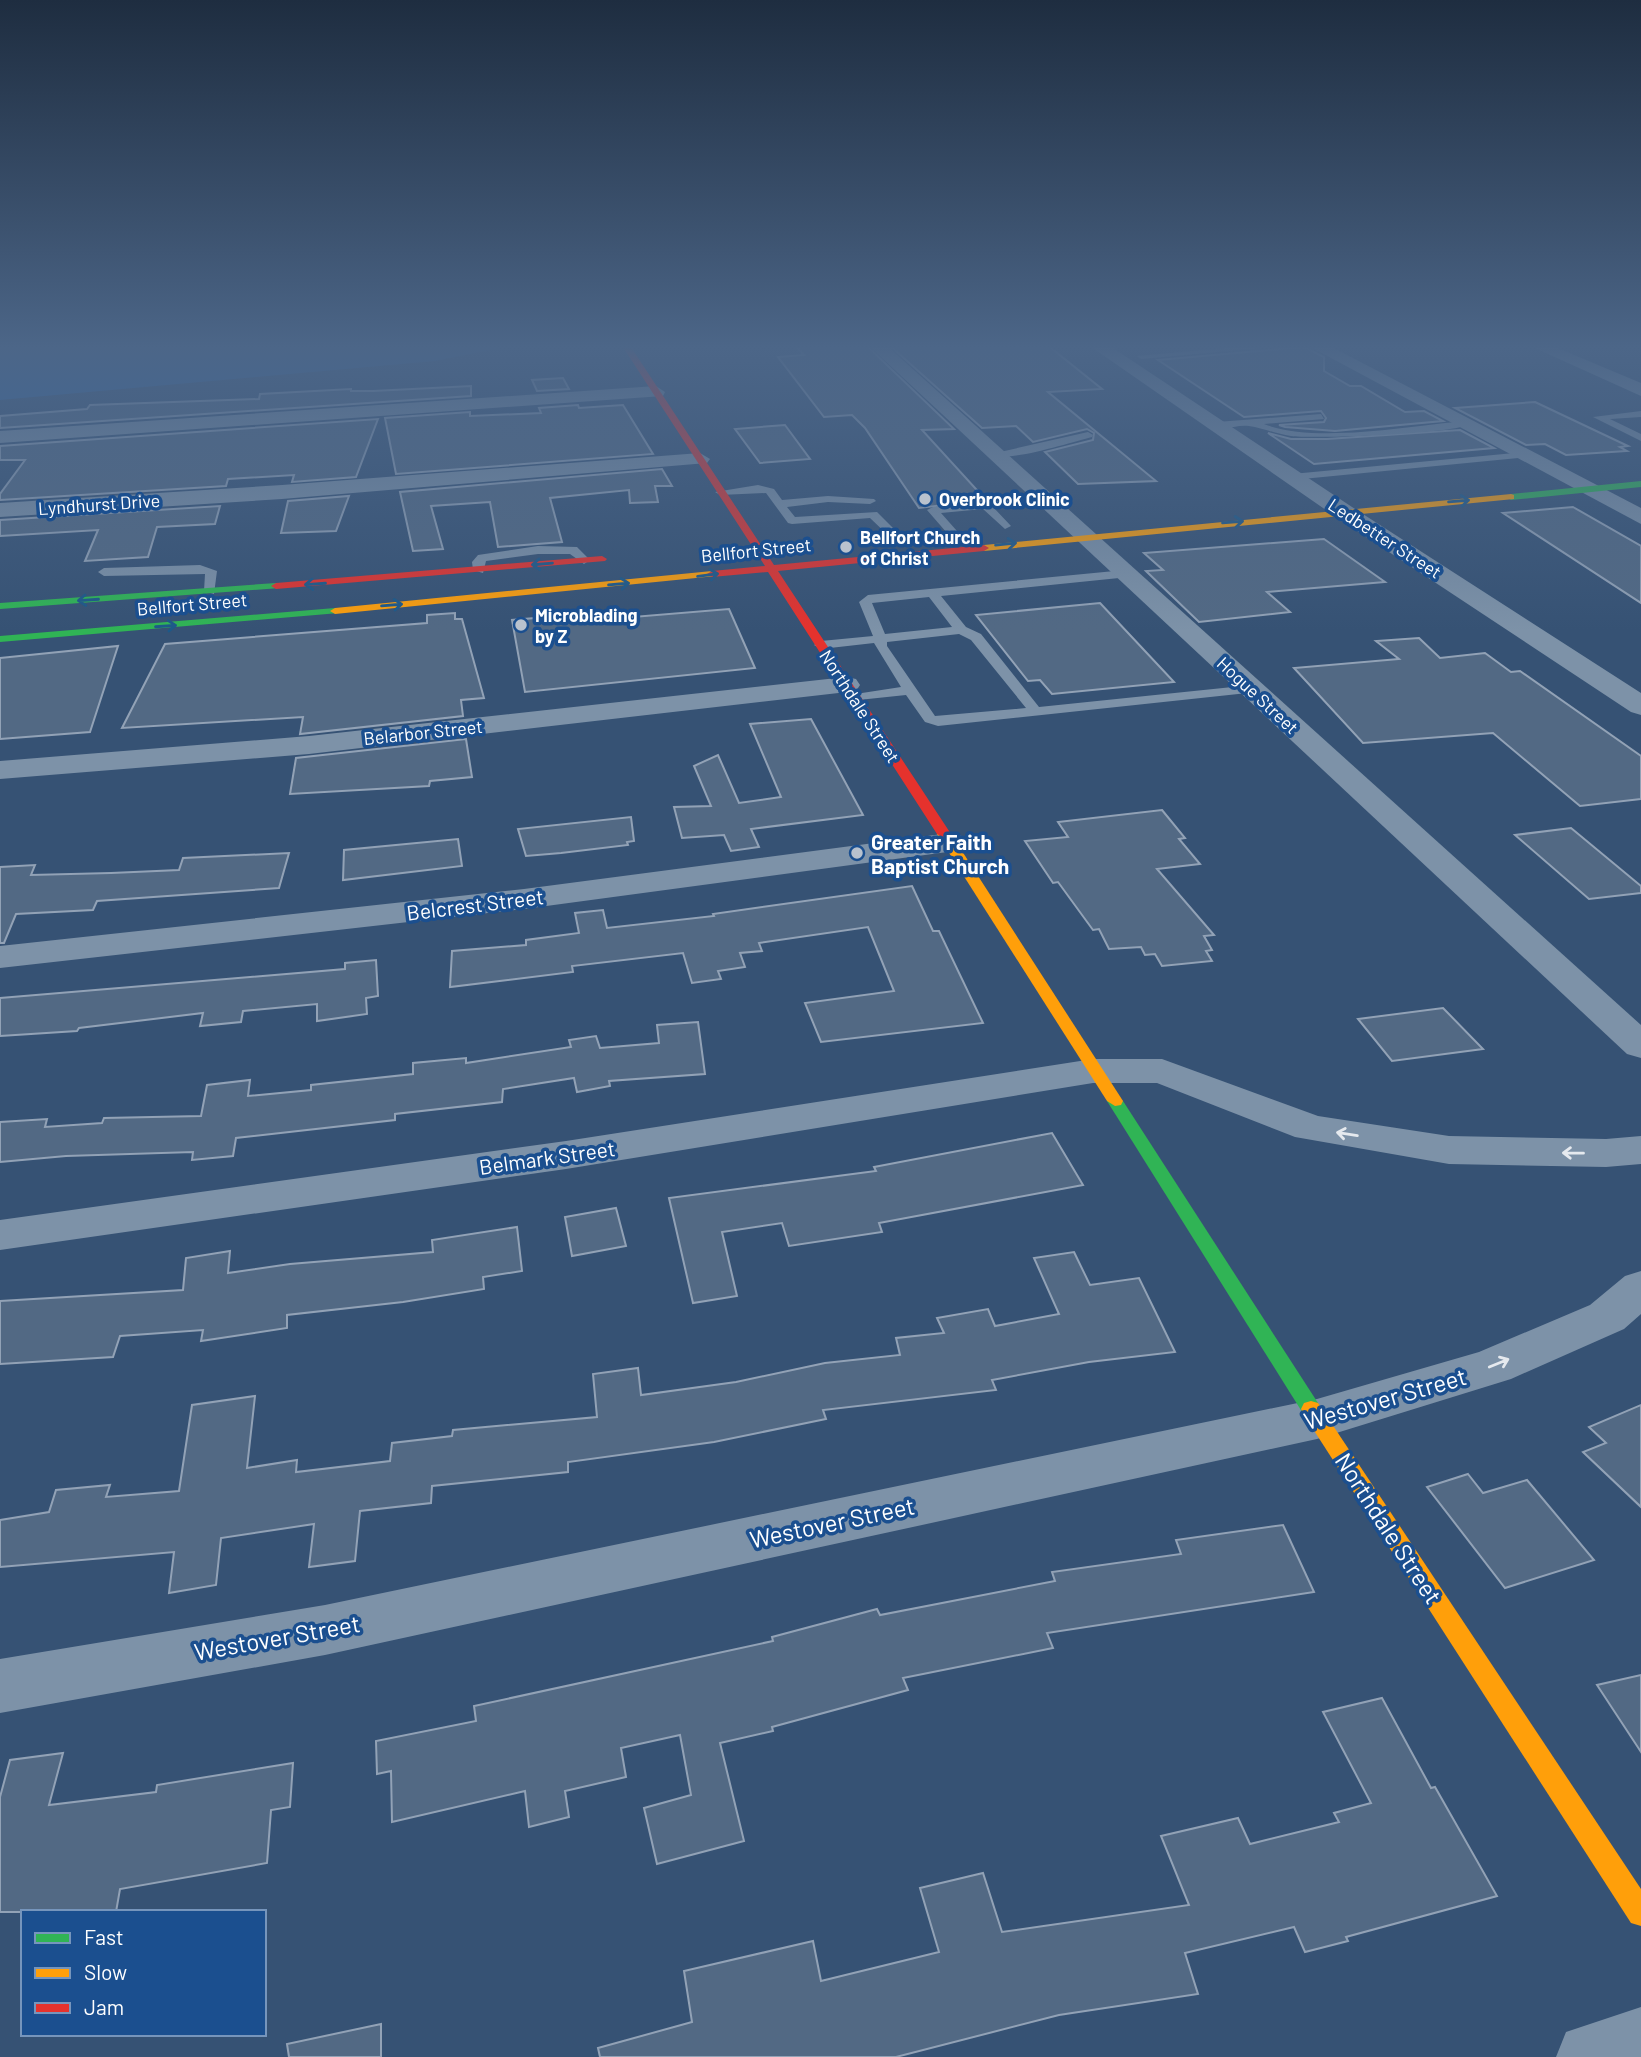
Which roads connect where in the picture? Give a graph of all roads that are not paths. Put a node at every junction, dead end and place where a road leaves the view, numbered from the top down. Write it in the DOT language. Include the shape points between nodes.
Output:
graph roads {
  1 [pos="688,440"];
  2 [pos="981,440"];
  3 [pos="1067,440"];
  4 [pos="1239,440"];
  5 [pos="1496,440"];
  6 [pos="996,454"];
  7 [pos="1525,455"];
  8 [pos="700,459"];
  9 [pos="1559,473"];
  10 [pos="1530,476"];
  11 [pos="1292,477"];
  12 [pos="1587,480"];
  13 [pos="1641,484"];
  14 [pos="720,492"];
  15 [pos="1319,495"];
  16 [pos="1293,498"];
  17 [pos="1345,502"];
  18 [pos="779,504"];
  19 [pos="986,506"];
  20 [pos="836,508"];
  21 [pos="0,510"];
  22 [pos="1641,517"];
  23 [pos="1067,519"];
  24 [pos="1011,525"];
  25 [pos="965,529"];
  26 [pos="895,536"];
  27 [pos="878,537"];
  28 [pos="780,545"];
  29 [pos="750,548"];
  30 [pos="623,557"];
  31 [pos="768,568"];
  32 [pos="104,572"];
  33 [pos="1125,574"];
  34 [pos="210,591"];
  35 [pos="932,593"];
  36 [pos="0,606"];
  37 [pos="961,630"];
  38 [pos="0,639"];
  39 [pos="881,639"];
  40 [pos="821,645"];
  41 [pos="1252,689"];
  42 [pos="909,690"];
  43 [pos="850,692"];
  44 [pos="1641,706"];
  45 [pos="1035,711"];
  46 [pos="0,770"];
  47 [pos="950,844"];
  48 [pos="0,957"];
  49 [pos="1641,1046"];
  50 [pos="1093,1071"];
  51 [pos="1641,1150"];
  52 [pos="0,1235"];
  53 [pos="1641,1289"];
  54 [pos="1317,1419"];
  55 [pos="0,1686"];
  56 [pos="1641,1913"];
  57 [pos="1641,2042"];
  58 [pos="1591,2057"];
  1 -- 8 [label="main road, Northdale Street"];
  2 -- 6 [label="street, Hogue Street"];
  3 -- 6 [label="lane"];
  4 -- 11 [label="street, Ledbetter Street"];
  5 -- 7 [label="street"];
  6 -- 23 [label="street, Hogue Street"];
  7 -- 9 [label="street"];
  7 -- 11 [label="lane"];
  8 -- 14 [label="main road, Northdale Street"];
  8 -- 21 [label="street, Lyndhurst Drive"];
  9 -- 10 [label="main road"];
  9 -- 12 [label="street"];
  11 -- 15 [label="street, Ledbetter Street"];
  12 -- 13 [label="main road, Bellfort Street"];
  17 -- 12 [label="main road, Bellfort Street, one-way"];
  12 -- 22 [label="street"];
  14 -- 18 [label="lane" via="763,489"];
  14 -- 29 [label="main road, Northdale Street"];
  15 -- 16 [label="main road"];
  15 -- 17 [label="street, Ledbetter Street"];
  23 -- 17 [label="main road, Bellfort Street, one-way"];
  17 -- 44 [label="street, Ledbetter Street"];
  18 -- 20 [label="lane"];
  18 -- 20 [label="lane" via="792,521"];
  19 -- 23 [label="lane"];
  19 -- 24 [label="lane"];
  19 -- 25 [label="lane" via="933,510"];
  20 -- 20 [label="lane" via="819,509"];
  20 -- 20 [label="lane" via="857,506"];
  20 -- 20 [label="lane" via="803,511"];
  20 -- 20 [label="lane" via="873,504"];
  20 -- 26 [label="lane" via="873,514"];
  31 -- 23 [label="main road, Bellfort Street, one-way"];
  23 -- 33 [label="street, Hogue Street"];
  24 -- 25 [label="main road"];
  25 -- 26 [label="main road"];
  26 -- 27 [label="main road"];
  28 -- 29 [label="main road, Bellfort Street"];
  29 -- 31 [label="main road, Northdale Street"];
  30 -- 34 [label="main road, Bellfort Street, one-way"];
  38 -- 31 [label="main road, Bellfort Street, one-way" via="233,621"];
  31 -- 40 [label="main road, Northdale Street"];
  32 -- 34 [label="lane" via="200,569 213,574"];
  33 -- 35 [label="lane"];
  33 -- 41 [label="street, Hogue Street"];
  34 -- 36 [label="main road, Bellfort Street, one-way"];
  35 -- 37 [label="lane"];
  35 -- 39 [label="lane" via="865,602"];
  37 -- 39 [label="lane"];
  37 -- 45 [label="lane" via="976,637"];
  39 -- 40 [label="lane"];
  39 -- 42 [label="lane" via="880,646"];
  40 -- 43 [label="main road, Northdale Street"];
  41 -- 45 [label="lane"];
  41 -- 49 [label="street, Hogue Street"];
  42 -- 43 [label="lane"];
  42 -- 45 [label="lane" via="930,719 938,722"];
  43 -- 46 [label="street, Belarbor Street"];
  43 -- 47 [label="main road, Northdale Street"];
  47 -- 48 [label="street, Belcrest Street" via="524,899"];
  47 -- 50 [label="main road, Northdale Street"];
  51 -- 50 [label="street, one-way" via="1448,1150 1310,1128 1162,1071"];
  50 -- 52 [label="street, Belmark Street" via="566,1155"];
  50 -- 54 [label="main road, Northdale Street"];
  54 -- 53 [label="street, Westover Street, one-way" via="1494,1366 1607,1317"];
  54 -- 55 [label="street, Westover Street" via="326,1630"];
  54 -- 56 [label="main road, Northdale Street"];
  57 -- 58 [label="street"];
}
